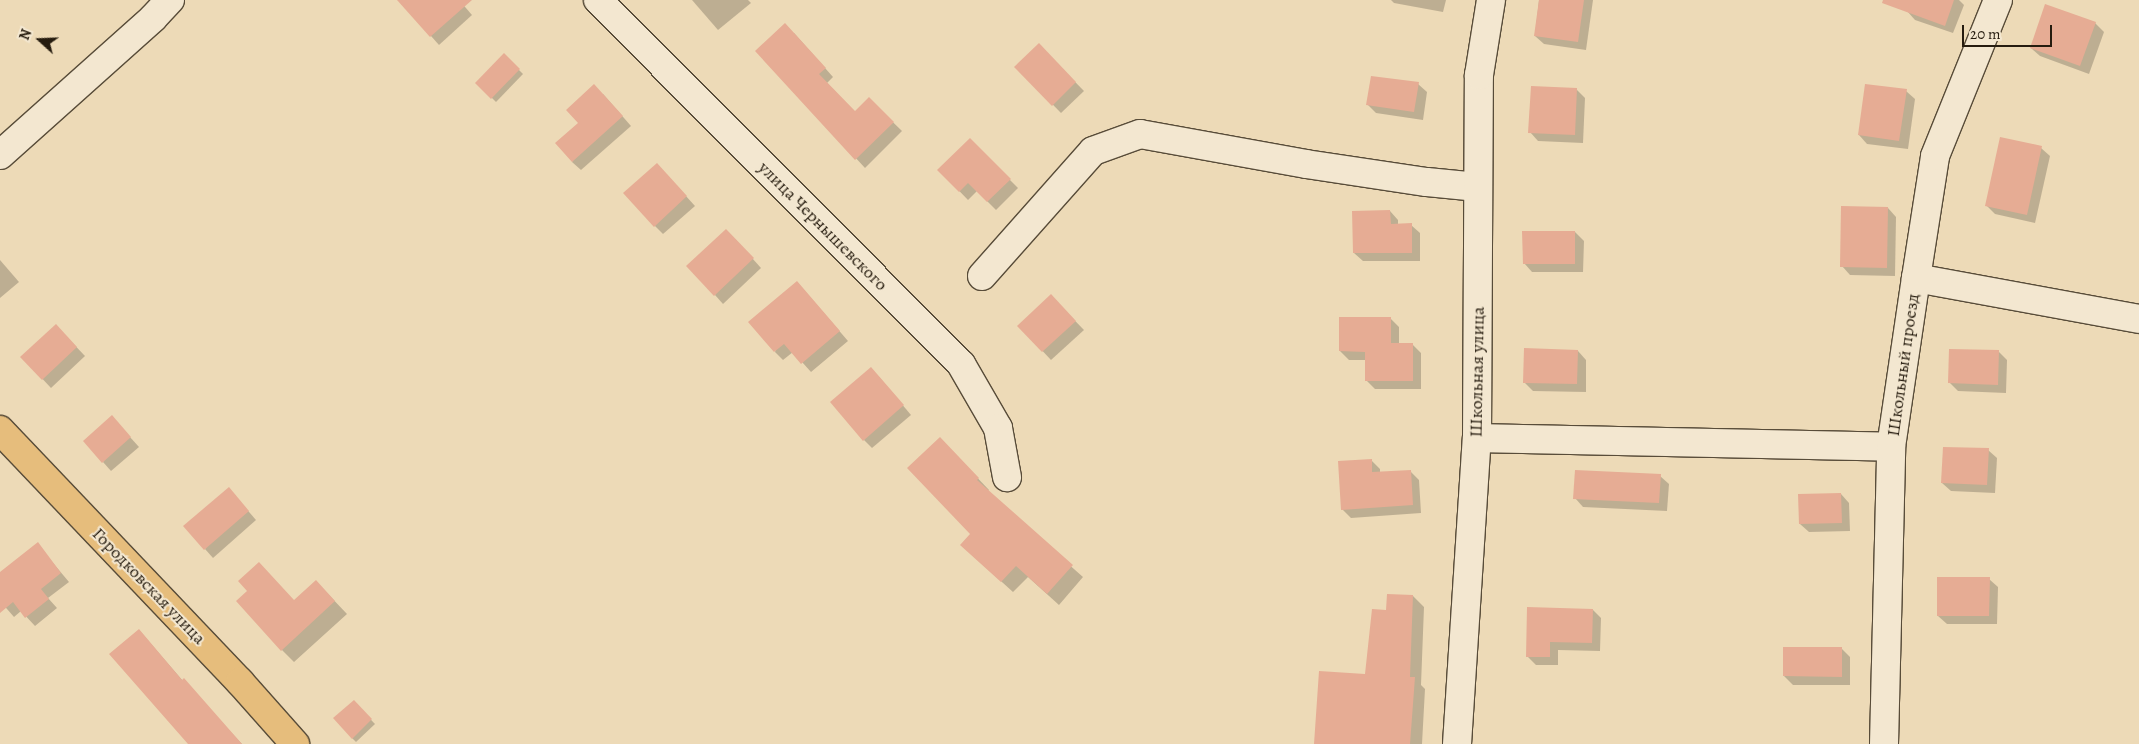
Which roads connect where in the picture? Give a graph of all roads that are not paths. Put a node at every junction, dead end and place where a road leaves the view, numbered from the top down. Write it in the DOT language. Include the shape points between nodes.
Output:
graph roads {
  1 [pos="170,0"];
  2 [pos="598,0"];
  3 [pos="1491,0"];
  4 [pos="1998,0"];
  5 [pos="0,156"];
  6 [pos="1478,187"];
  7 [pos="982,276"];
  8 [pos="1916,278"];
  9 [pos="2139,319"];
  10 [pos="0,430"];
  11 [pos="1476,438"];
  12 [pos="1891,447"];
  13 [pos="1007,477"];
  14 [pos="295,744"];
  15 [pos="1457,744"];
  16 [pos="1884,744"];
  1 -- 5 [label="street"];
  2 -- 13 [label="street, улица Чернышевского" via="961,364 998,428"];
  3 -- 6 [label="street, Школьная улица" via="1479,75"];
  4 -- 8 [label="street, Школьный проезд" via="1935,156"];
  6 -- 7 [label="street" via="1306,164 1140,134 1093,151"];
  6 -- 11 [label="street, Школьная улица"];
  8 -- 9 [label="street"];
  8 -- 12 [label="street, Школьный проезд"];
  10 -- 14 [label="main road, Городковская улица"];
  11 -- 12 [label="street"];
  11 -- 15 [label="street, Школьная улица"];
  12 -- 16 [label="street, Школьный проезд"];
}
